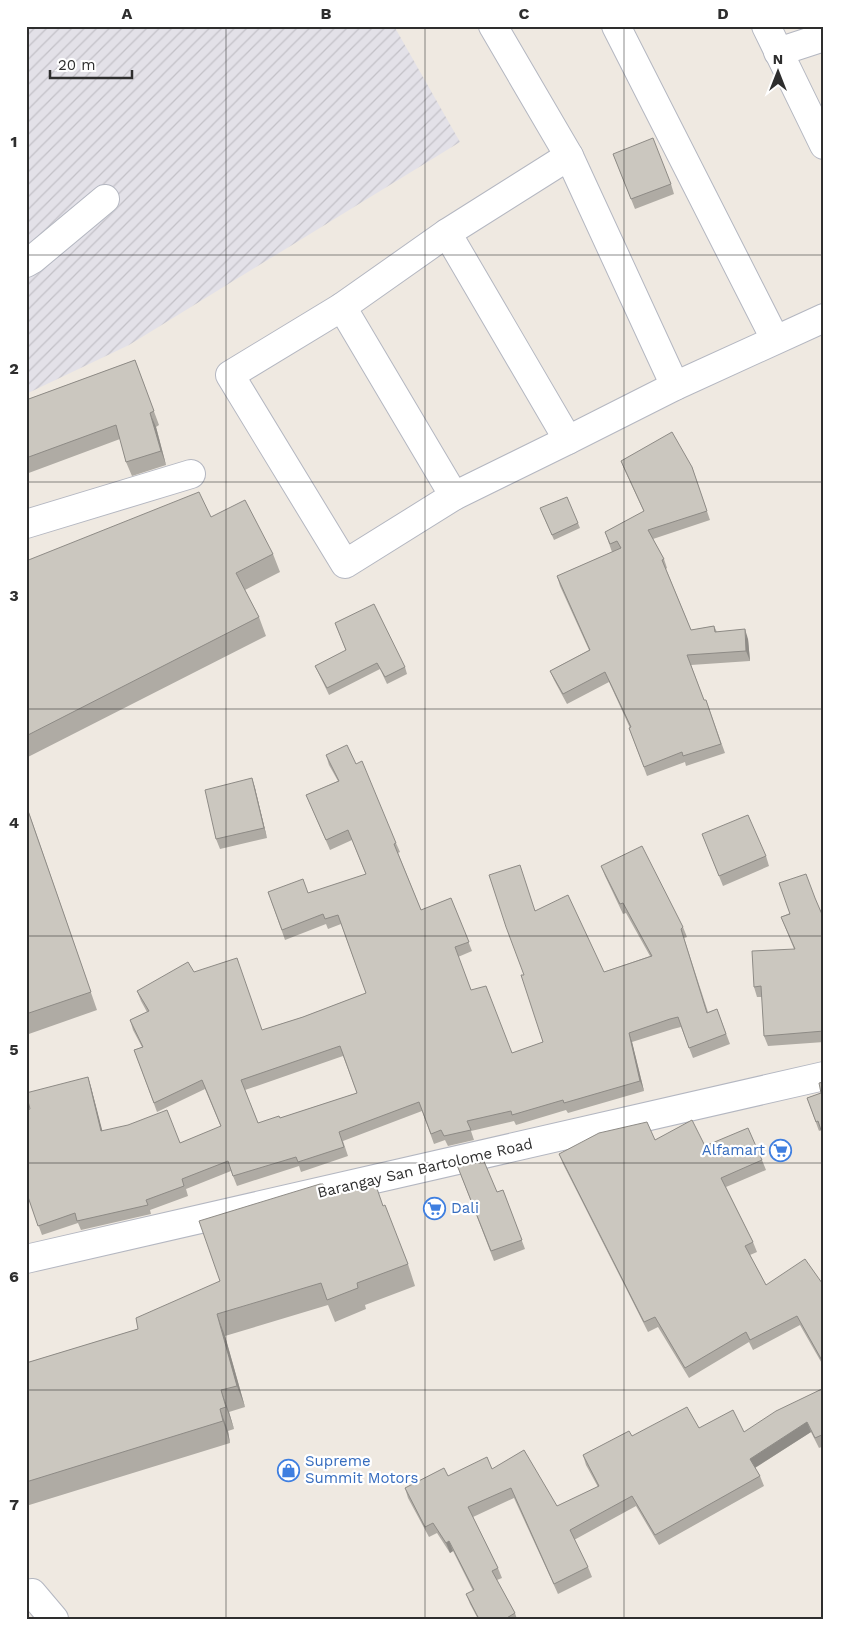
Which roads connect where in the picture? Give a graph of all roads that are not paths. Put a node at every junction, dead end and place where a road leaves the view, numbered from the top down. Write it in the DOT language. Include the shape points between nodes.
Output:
graph roads {
  1 [pos="494,26"];
  2 [pos="616,26"];
  3 [pos="766,26"];
  4 [pos="824,38"];
  5 [pos="778,52"];
  6 [pos="824,145"];
  7 [pos="569,156"];
  8 [pos="104,199"];
  9 [pos="447,233"];
  10 [pos="26,263"];
  11 [pos="342,307"];
  12 [pos="824,318"];
  13 [pos="775,339"];
  14 [pos="675,386"];
  15 [pos="568,440"];
  16 [pos="191,474"];
  17 [pos="454,496"];
  18 [pos="26,524"];
  19 [pos="824,1076"];
  20 [pos="26,1259"];
  21 [pos="32,1594"];
  22 [pos="54,1619"];
  1 -- 7 [label="street"];
  2 -- 13 [label="street"];
  3 -- 5 [label="street"];
  4 -- 5 [label="street"];
  5 -- 6 [label="street"];
  7 -- 9 [label="street"];
  7 -- 14 [label="street"];
  8 -- 10 [label="street"];
  9 -- 11 [label="street"];
  9 -- 15 [label="street"];
  11 -- 17 [label="street"];
  11 -- 17 [label="street" via="230,375 345,564"];
  12 -- 13 [label="street"];
  13 -- 14 [label="street"];
  14 -- 15 [label="street"];
  15 -- 17 [label="street"];
  16 -- 18 [label="street"];
  19 -- 20 [label="street, Barangay San Bartolome Road"];
  21 -- 22 [label="street"];
}
